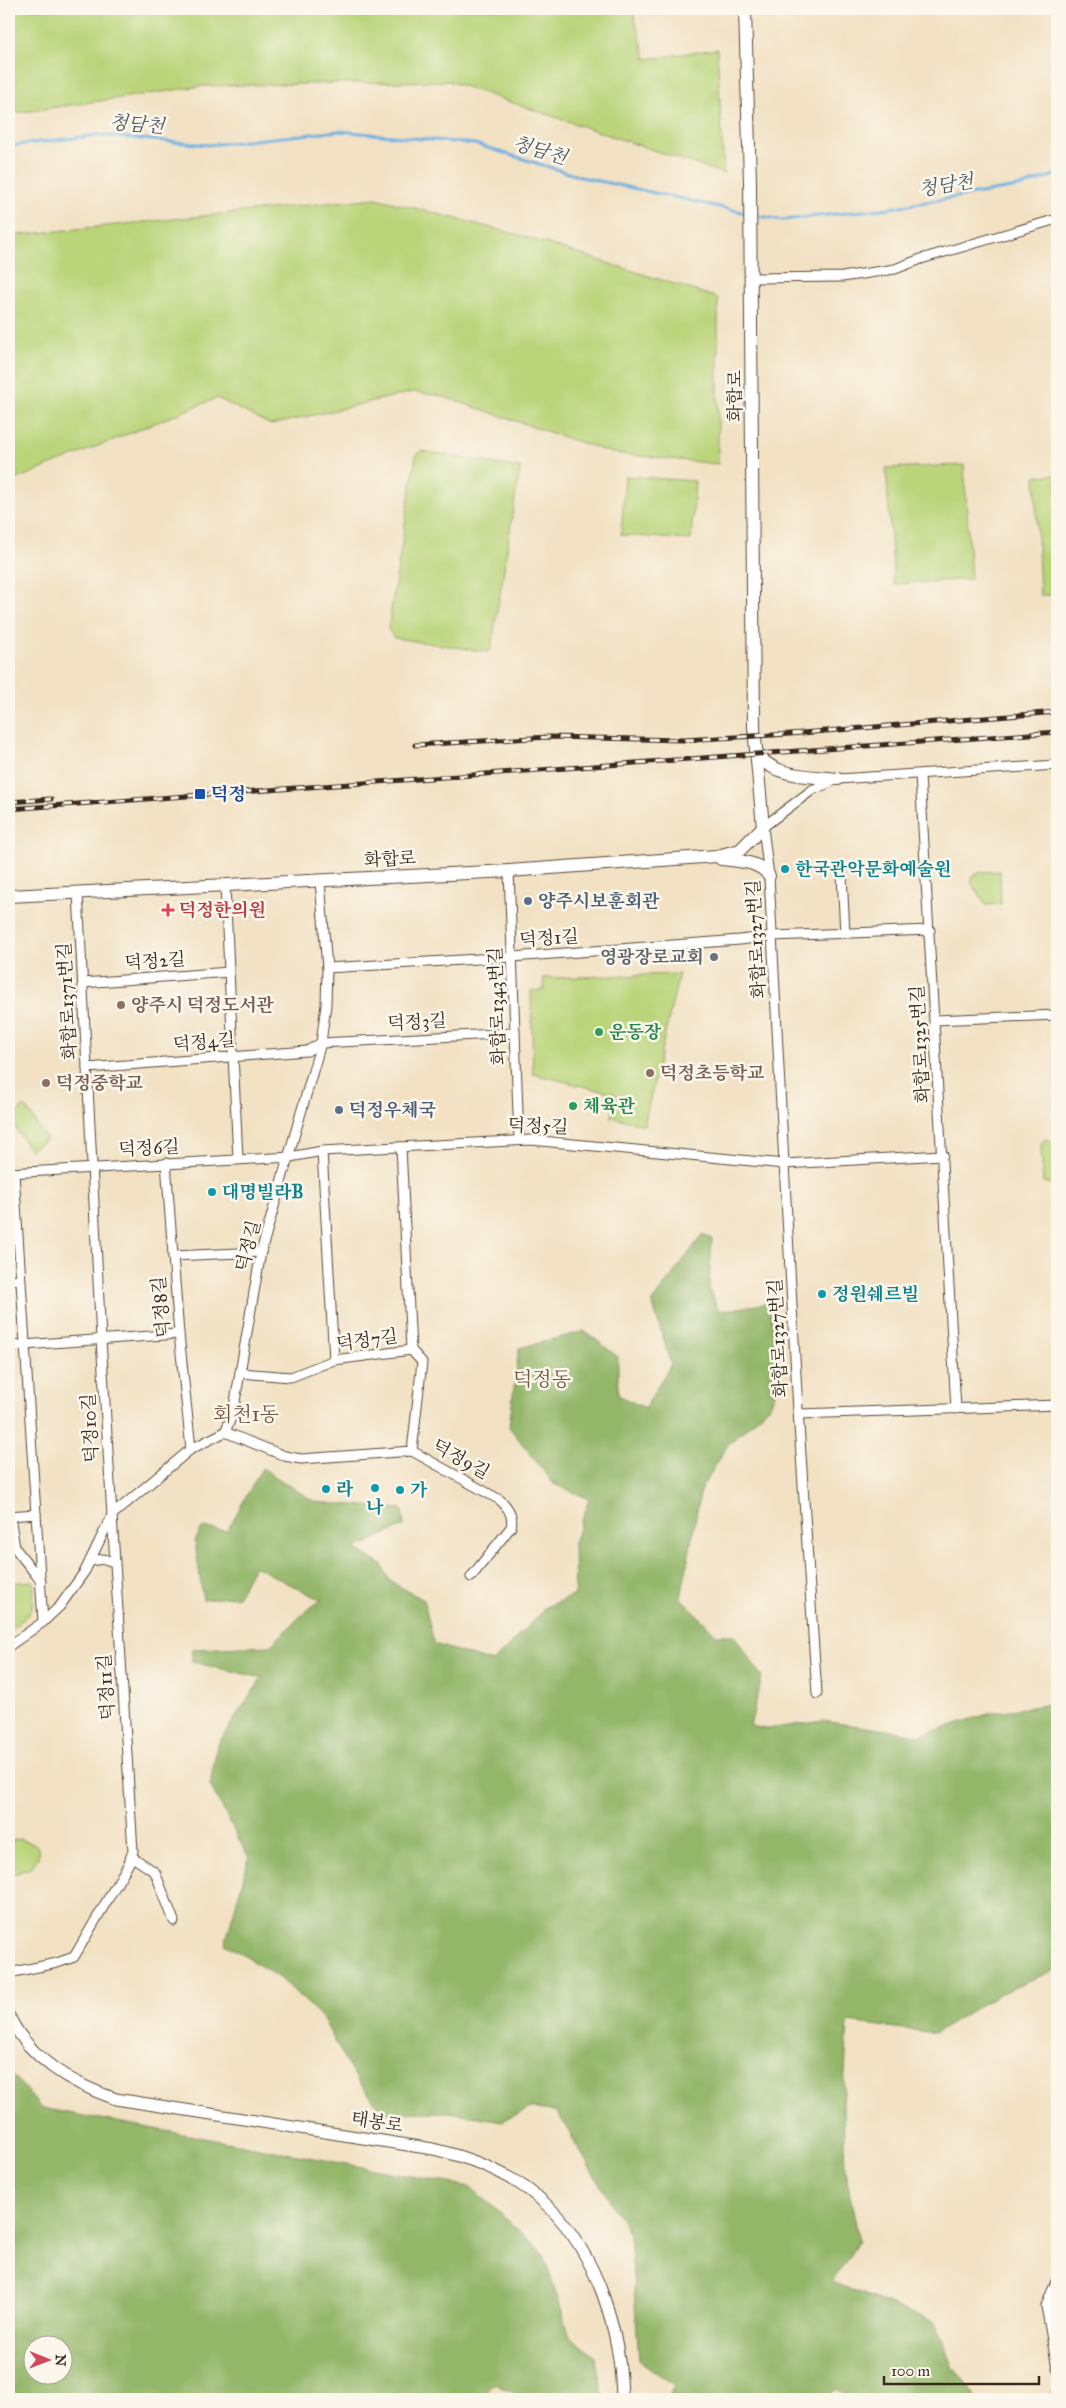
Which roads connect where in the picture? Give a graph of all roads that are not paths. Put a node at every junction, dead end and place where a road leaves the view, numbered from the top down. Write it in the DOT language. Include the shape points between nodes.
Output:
graph roads {
  1 [pos="745,9"];
  2 [pos="1057,219"];
  3 [pos="751,278"];
  4 [pos="756,751"];
  5 [pos="1057,765"];
  6 [pos="920,775"];
  7 [pos="838,779"];
  8 [pos="763,827"];
  9 [pos="709,857"];
  10 [pos="767,862"];
  11 [pos="509,871"];
  12 [pos="842,875"];
  13 [pos="769,876"];
  14 [pos="320,880"];
  15 [pos="225,886"];
  16 [pos="78,893"];
  17 [pos="9,896"];
  18 [pos="930,930"];
  19 [pos="845,933"];
  20 [pos="772,936"];
  21 [pos="512,957"];
  22 [pos="327,968"];
  23 [pos="229,972"];
  24 [pos="83,983"];
  25 [pos="1057,1015"];
  26 [pos="936,1020"];
  27 [pos="514,1033"];
  28 [pos="321,1043"];
  29 [pos="232,1056"];
  30 [pos="87,1068"];
  31 [pos="519,1140"];
  32 [pos="401,1147"];
  33 [pos="322,1151"];
  34 [pos="943,1155"];
  35 [pos="290,1157"];
  36 [pos="238,1159"];
  37 [pos="166,1163"];
  38 [pos="784,1164"];
  39 [pos="92,1167"];
  40 [pos="12,1173"];
  41 [pos="13,1227"];
  42 [pos="261,1252"];
  43 [pos="173,1256"];
  44 [pos="20,1279"];
  45 [pos="9,1280"];
  46 [pos="179,1334"];
  47 [pos="101,1339"];
  48 [pos="24,1345"];
  49 [pos="9,1346"];
  50 [pos="412,1350"];
  51 [pos="334,1360"];
  52 [pos="240,1372"];
  53 [pos="1057,1405"];
  54 [pos="956,1409"];
  55 [pos="798,1410"];
  56 [pos="225,1432"];
  57 [pos="192,1449"];
  58 [pos="412,1451"];
  59 [pos="36,1514"];
  60 [pos="112,1515"];
  61 [pos="10,1516"];
  62 [pos="90,1561"];
  63 [pos="114,1562"];
  64 [pos="471,1577"];
  65 [pos="40,1580"];
  66 [pos="44,1622"];
  67 [pos="9,1646"];
  68 [pos="817,1694"];
  69 [pos="131,1856"];
  70 [pos="174,1921"];
  71 [pos="9,1972"];
  72 [pos="9,2016"];
  73 [pos="1057,2279"];
  74 [pos="1057,2368"];
  75 [pos="1057,2395"];
  76 [pos="622,2399"];
  77 [pos="1056,2399"];
  1 -- 3 [label="main road, 화합로"];
  2 -- 3 [label="street" via="895,270 842,277"];
  3 -- 4 [label="main road, 화합로"];
  4 -- 7 [label="main road" via="762,760 778,770"];
  4 -- 8 [label="main road, 화합로"];
  5 -- 6 [label="street"];
  6 -- 7 [label="street"];
  6 -- 18 [label="street, 화합로1325번길"];
  7 -- 8 [label="street" via="812,790"];
  8 -- 9 [label="main road, 화합로" via="740,850"];
  8 -- 10 [label="street, 화합로"];
  9 -- 11 [label="main road, 화합로"];
  9 -- 13 [label="main road" via="757,865"];
  10 -- 13 [label="street, 화합로1327번길"];
  11 -- 14 [label="main road, 화합로"];
  11 -- 21 [label="street, 화합로1343번길"];
  12 -- 19 [label="street"];
  13 -- 20 [label="street, 화합로1327번길"];
  14 -- 15 [label="main road, 화합로"];
  14 -- 22 [label="street, 덕정길"];
  15 -- 16 [label="main road, 화합로"];
  15 -- 23 [label="street"];
  16 -- 17 [label="main road, 화합로"];
  16 -- 24 [label="street, 화합로1371번길"];
  18 -- 19 [label="street"];
  18 -- 26 [label="street, 화합로1325번길"];
  19 -- 20 [label="street"];
  20 -- 21 [label="street, 덕정1길"];
  20 -- 38 [label="street, 화합로1327번길"];
  21 -- 22 [label="street, 덕정1길"];
  21 -- 27 [label="street, 화합로1343번길"];
  22 -- 28 [label="street, 덕정길"];
  23 -- 24 [label="street, 덕정2길"];
  23 -- 29 [label="street"];
  24 -- 30 [label="street, 화합로1371번길"];
  25 -- 26 [label="street"];
  26 -- 34 [label="street, 화합로1325번길"];
  27 -- 28 [label="street, 덕정3길"];
  27 -- 31 [label="street, 화합로1343번길"];
  28 -- 29 [label="street, 덕정4길" via="307,1051"];
  28 -- 35 [label="street, 덕정길"];
  29 -- 30 [label="street, 덕정4길"];
  29 -- 36 [label="street"];
  30 -- 39 [label="street, 화합로1371번길"];
  31 -- 32 [label="street, 덕정5길"];
  31 -- 38 [label="street, 덕정5길"];
  32 -- 33 [label="street, 덕정5길"];
  32 -- 50 [label="street"];
  33 -- 35 [label="street, 덕정5길"];
  33 -- 51 [label="street"];
  34 -- 38 [label="street"];
  34 -- 54 [label="street, 화합로1325번길"];
  35 -- 36 [label="street, 덕정6길"];
  35 -- 42 [label="street, 덕정길"];
  36 -- 37 [label="street, 덕정6길"];
  37 -- 39 [label="street, 덕정6길"];
  37 -- 43 [label="street, 덕정8길"];
  38 -- 55 [label="street, 화합로1327번길"];
  39 -- 40 [label="street, 덕정6길"];
  39 -- 47 [label="street, 덕정10길"];
  40 -- 41 [label="street"];
  41 -- 44 [label="street"];
  42 -- 43 [label="street"];
  42 -- 52 [label="street, 덕정길"];
  43 -- 46 [label="street, 덕정8길"];
  44 -- 45 [label="street"];
  44 -- 48 [label="street"];
  46 -- 47 [label="street"];
  46 -- 57 [label="street, 덕정8길"];
  47 -- 48 [label="street"];
  47 -- 60 [label="street, 덕정10길"];
  48 -- 49 [label="street"];
  48 -- 59 [label="street"];
  50 -- 51 [label="street, 덕정7길"];
  50 -- 58 [label="street" via="422,1362"];
  51 -- 52 [label="street, 덕정7길" via="292,1377"];
  52 -- 56 [label="street, 덕정길" via="234,1409"];
  53 -- 54 [label="street"];
  54 -- 55 [label="street, 화합로1327번길" via="804,1415"];
  55 -- 68 [label="street"];
  56 -- 57 [label="street"];
  56 -- 58 [label="street, 덕정9길" via="285,1456 301,1459"];
  57 -- 60 [label="street"];
  58 -- 64 [label="street, 덕정9길" via="500,1500 510,1512 511,1527"];
  59 -- 61 [label="street"];
  59 -- 65 [label="street"];
  60 -- 62 [label="street"];
  60 -- 63 [label="street, 덕정11길"];
  61 -- 65 [label="street" via="15,1548"];
  62 -- 63 [label="street" via="104,1558"];
  62 -- 66 [label="street" via="74,1588"];
  63 -- 69 [label="street, 덕정11길"];
  65 -- 66 [label="street"];
  66 -- 67 [label="street"];
  69 -- 70 [label="street" via="155,1872"];
  69 -- 71 [label="street, 덕정11길" via="74,1957"];
  72 -- 76 [label="street, 태봉로" via="26,2043 45,2062 86,2089 116,2099 433,2149 492,2168 520,2185 550,2208 573,2237 596,2276 613,2326"];
  73 -- 74 [label="street" via="1046,2306"];
  75 -- 77 [label="street"];
}
